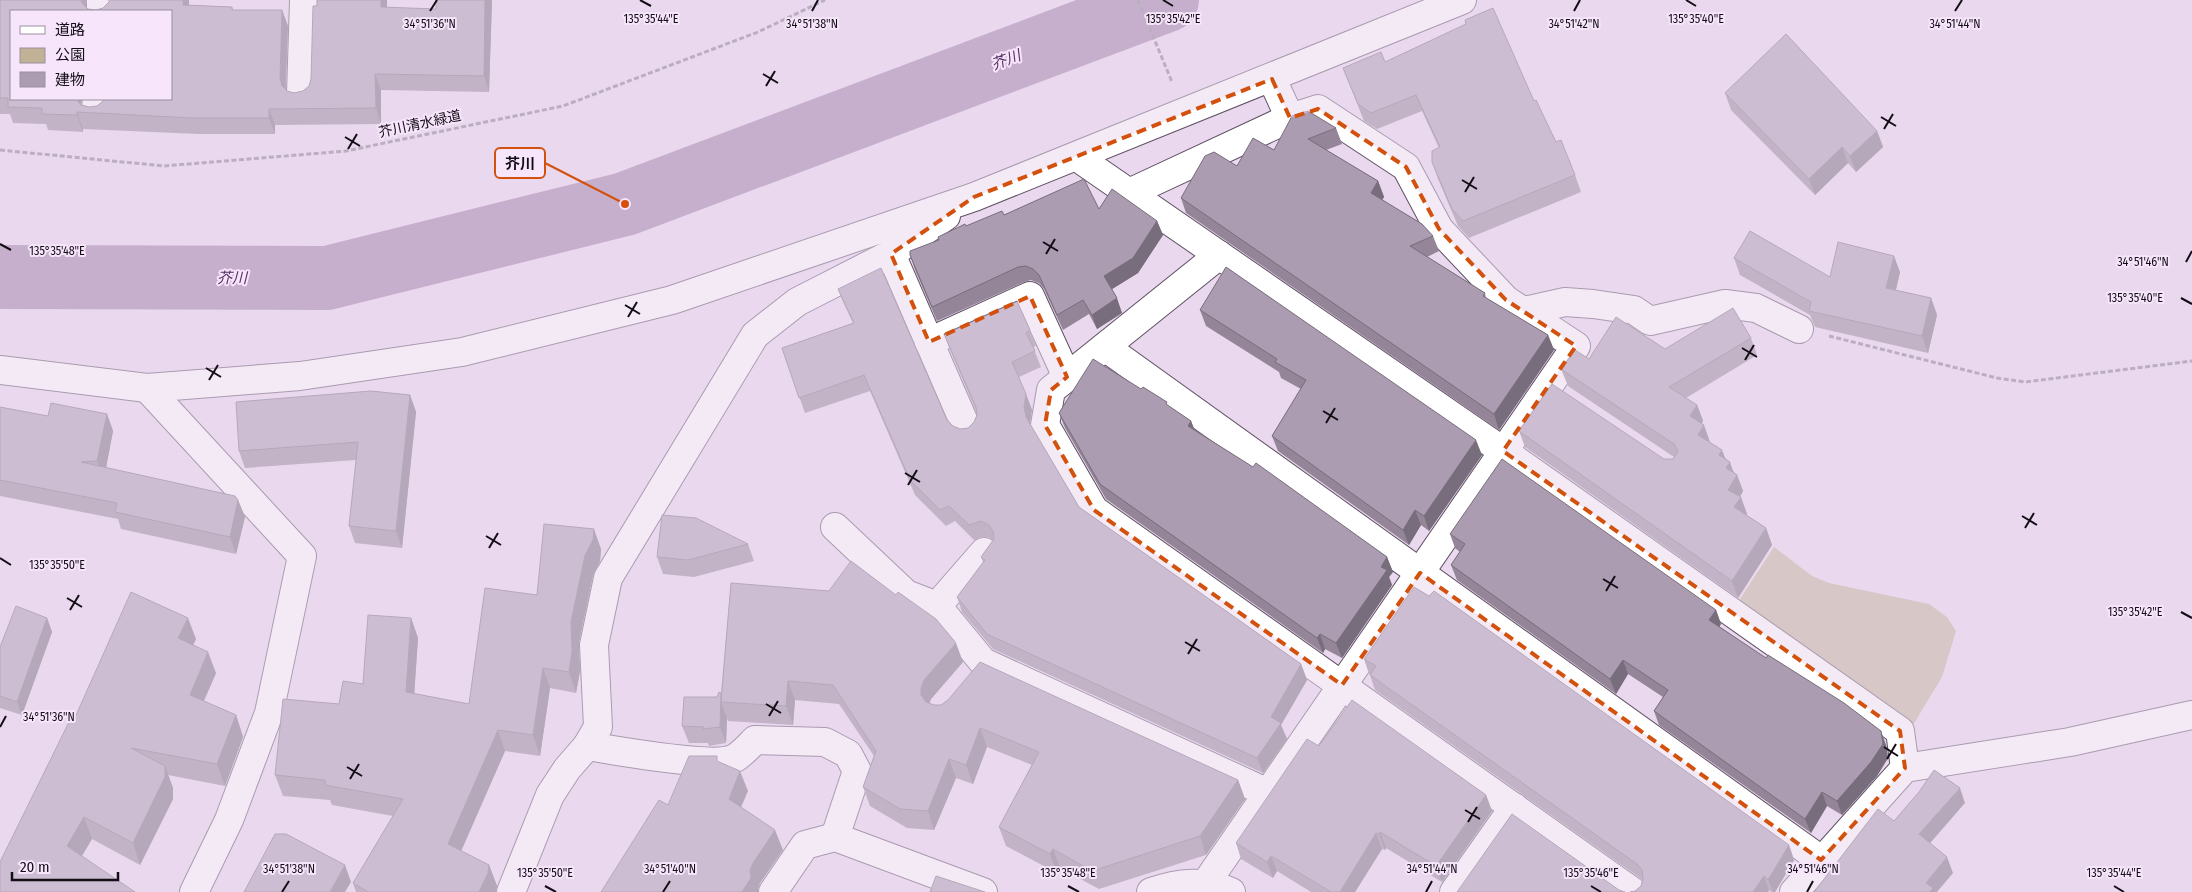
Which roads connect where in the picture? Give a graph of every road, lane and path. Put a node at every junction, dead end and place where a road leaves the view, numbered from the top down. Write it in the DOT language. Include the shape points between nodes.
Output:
graph roads {
  1 [pos="304,0"];
  2 [pos="825,0"];
  3 [pos="1138,0"];
  4 [pos="1462,0"];
  5 [pos="1272,79"];
  6 [pos="301,94"];
  7 [pos="1185,113"];
  8 [pos="1290,118"];
  9 [pos="0,150"];
  10 [pos="1077,157"];
  11 [pos="1129,193"];
  12 [pos="974,197"];
  13 [pos="891,254"];
  14 [pos="1219,255"];
  15 [pos="1524,312"];
  16 [pos="1800,329"];
  17 [pos="929,342"];
  18 [pos="1105,347"];
  19 [pos="2192,361"];
  20 [pos="0,370"];
  21 [pos="1067,377"];
  22 [pos="148,388"];
  23 [pos="967,429"];
  24 [pos="1503,451"];
  25 [pos="835,527"];
  26 [pos="984,552"];
  27 [pos="1420,573"];
  28 [pos="937,606"];
  29 [pos="1342,685"];
  30 [pos="2192,715"];
  31 [pos="587,746"];
  32 [pos="1905,768"];
  33 [pos="1268,793"];
  34 [pos="1514,807"];
  35 [pos="835,837"];
  36 [pos="1821,860"];
  37 [pos="1206,883"];
  38 [pos="1623,889"];
  39 [pos="194,892"];
  40 [pos="511,892"];
  41 [pos="773,892"];
  42 [pos="983,892"];
  43 [pos="1151,892"];
  44 [pos="1231,892"];
  45 [pos="1454,892"];
  46 [pos="1794,892"];
  1 -- 6 [label="street"];
  2 -- 9 [label="path, 芥川清水緑道" via="758,32 563,106 346,151 164,166"];
  3 -- 7 [label="path"];
  4 -- 5 [label="street"];
  5 -- 7 [label="street"];
  5 -- 8 [label="street"];
  7 -- 10 [label="street"];
  8 -- 11 [label="street"];
  8 -- 15 [label="street" via="1318,109 1406,167 1439,229 1506,300"];
  10 -- 11 [label="street"];
  10 -- 12 [label="street"];
  11 -- 14 [label="street"];
  12 -- 13 [label="street"];
  12 -- 22 [label="street" via="672,300 462,352 300,376"];
  13 -- 17 [label="street"];
  13 -- 31 [label="street" via="797,302 755,335 608,578 594,645 598,727"];
  14 -- 18 [label="street"];
  14 -- 24 [label="street"];
  15 -- 16 [label="street" via="1565,302 1594,304 1634,310 1650,321 1725,304 1756,308"];
  15 -- 24 [label="street" via="1576,346"];
  16 -- 19 [label="path" via="1996,378 2026,382"];
  17 -- 21 [label="street" via="1030,296"];
  17 -- 23 [label="street"];
  18 -- 21 [label="street"];
  18 -- 27 [label="street"];
  20 -- 22 [label="street"];
  21 -- 29 [label="street" via="1051,390 1045,425 1094,510"];
  22 -- 39 [label="street" via="302,556 269,713 230,820"];
  24 -- 27 [label="street"];
  24 -- 32 [label="street" via="1900,731"];
  25 -- 28 [label="street" via="906,594"];
  26 -- 28 [label="street"];
  27 -- 29 [label="street"];
  27 -- 36 [label="street"];
  28 -- 33 [label="street" via="974,672"];
  29 -- 33 [label="street"];
  29 -- 34 [label="street"];
  30 -- 32 [label="street" via="2070,742"];
  31 -- 35 [label="street" via="680,760 708,760 734,759 755,740 825,742 848,754 856,771"];
  31 -- 40 [label="street" via="550,795"];
  32 -- 36 [label="street"];
  33 -- 37 [label="street"];
  34 -- 38 [label="street"];
  34 -- 45 [label="street"];
  35 -- 41 [label="street" via="804,845"];
  35 -- 42 [label="street"];
  36 -- 46 [label="street"];
  37 -- 43 [label="street" via="1183,884"];
  37 -- 44 [label="street"];
}
